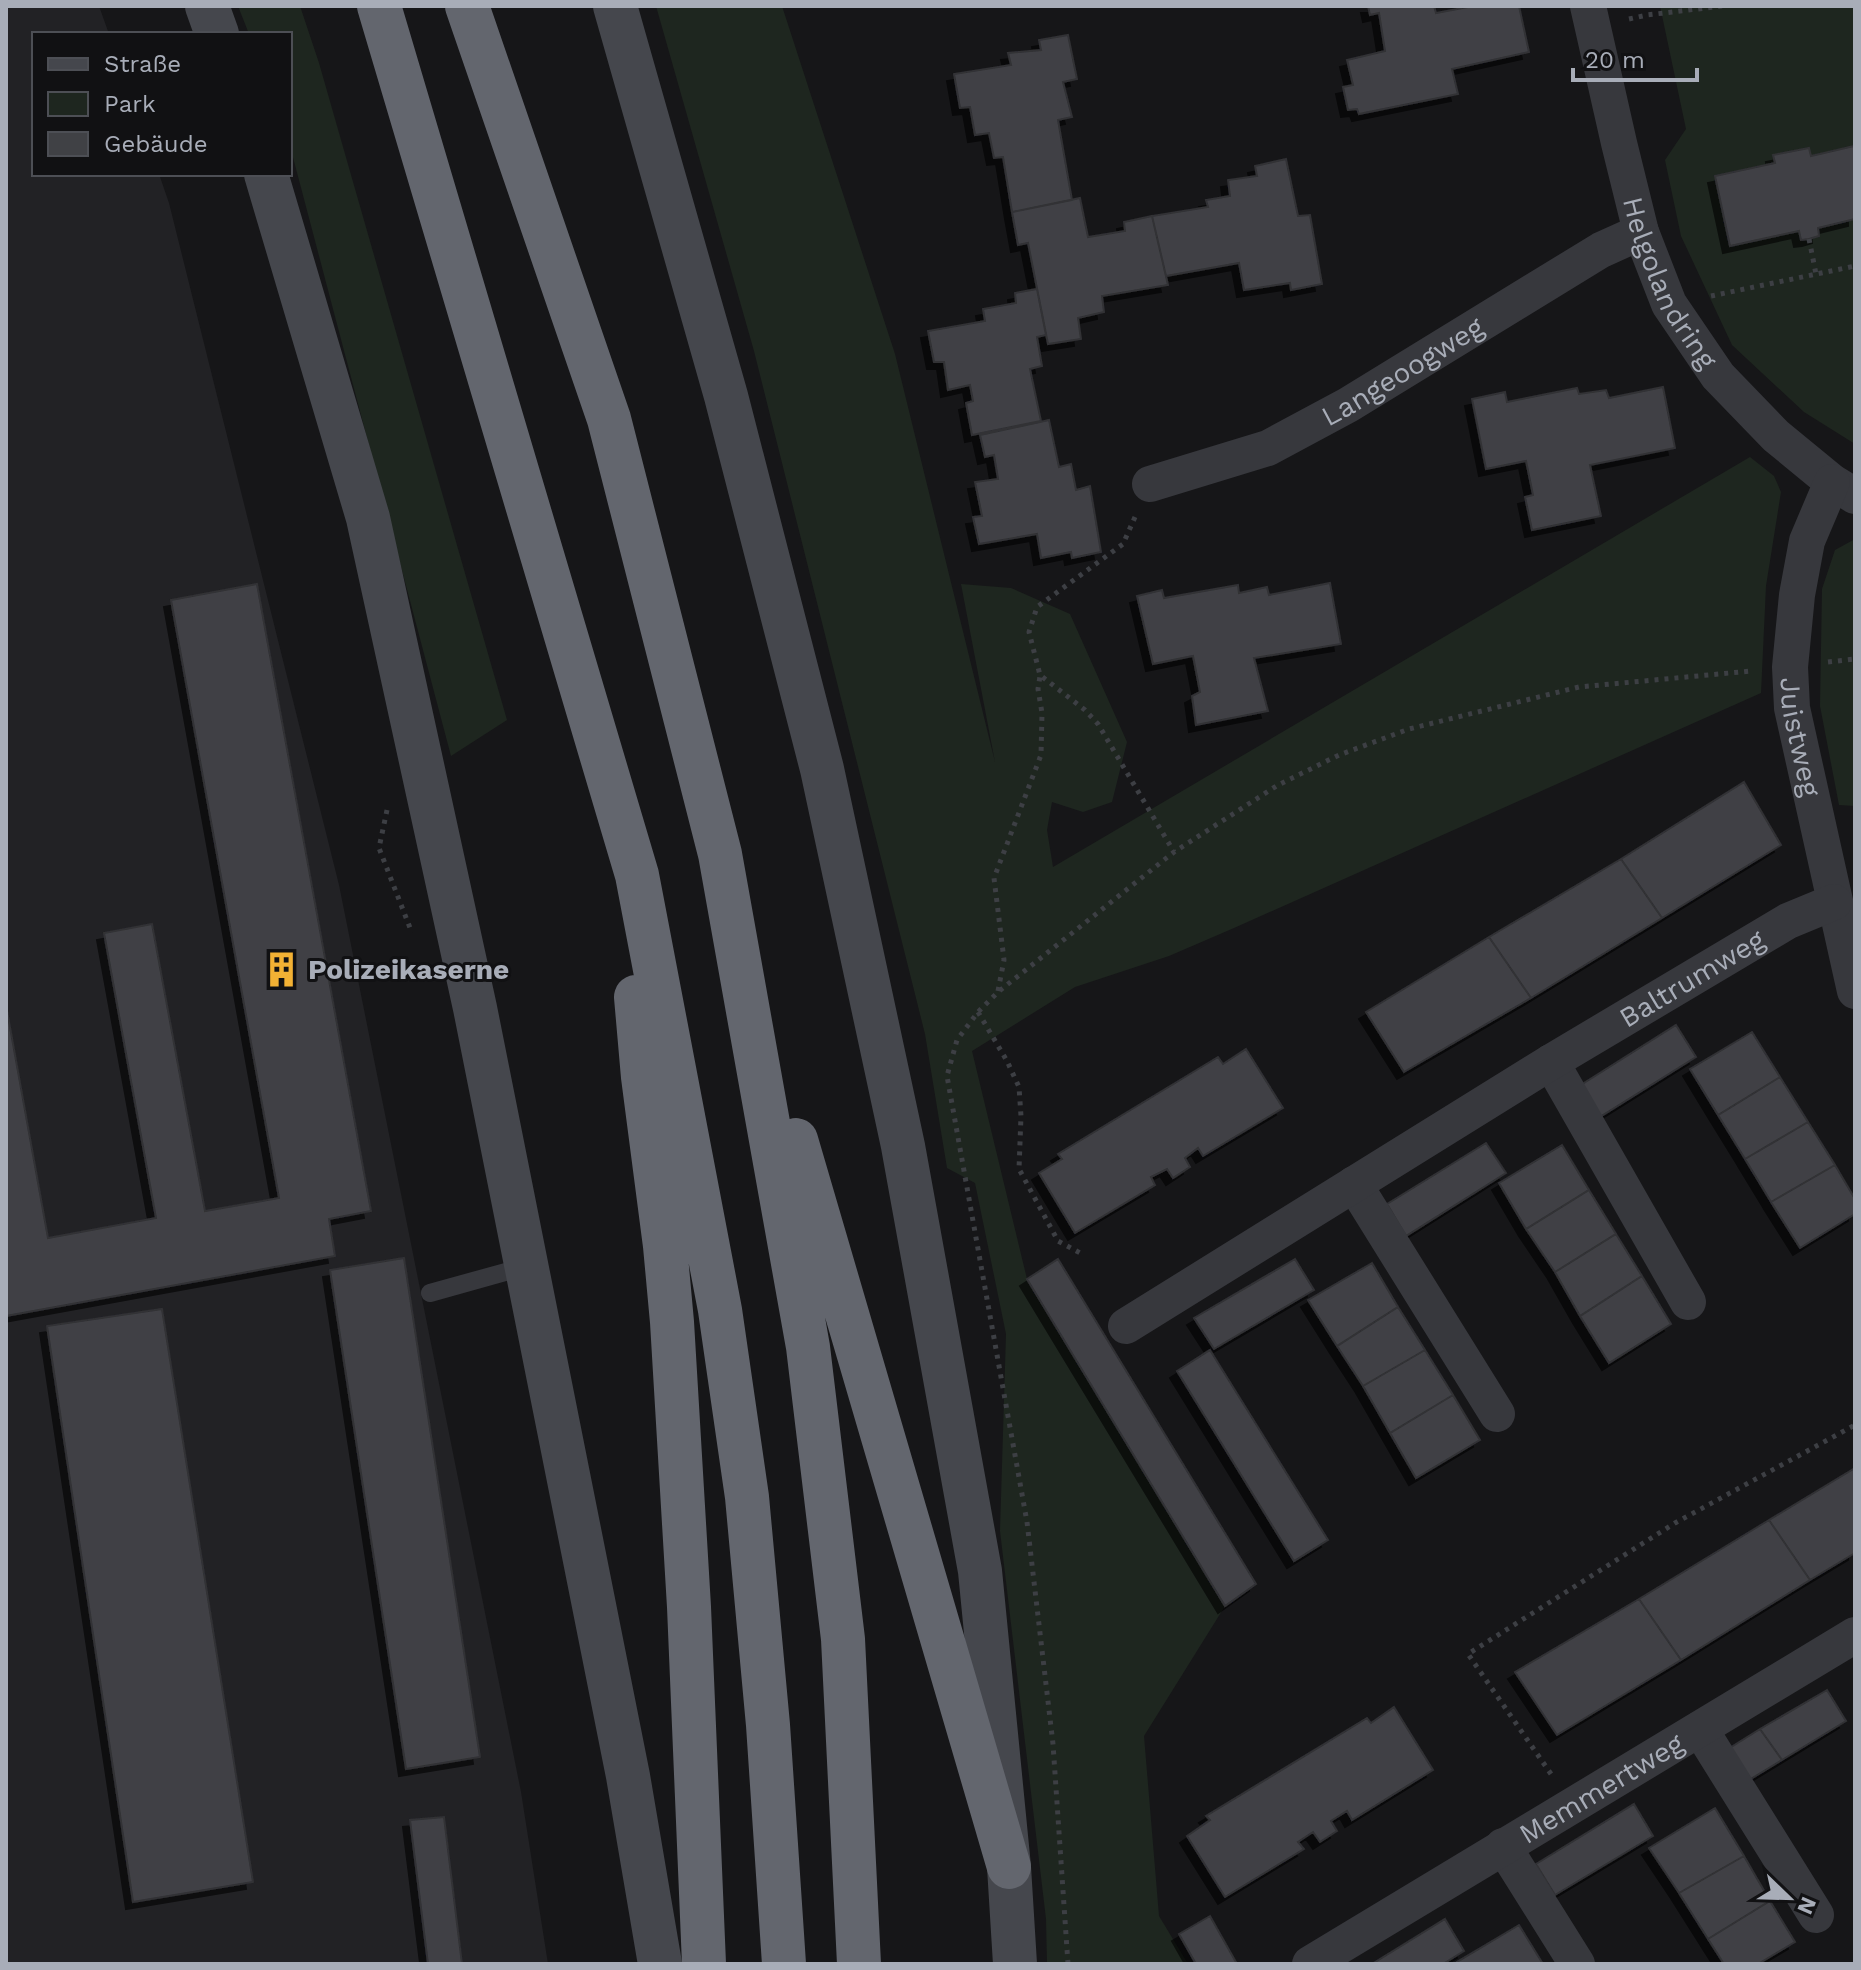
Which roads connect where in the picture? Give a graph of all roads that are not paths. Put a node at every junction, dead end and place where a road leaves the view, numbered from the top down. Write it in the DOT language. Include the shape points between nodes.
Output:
graph roads {
  1 [pos="207,6"];
  2 [pos="379,6"];
  3 [pos="467,6"];
  4 [pos="615,6"];
  5 [pos="1591,17"];
  6 [pos="216,32"];
  7 [pos="267,176"];
  8 [pos="1641,232"];
  9 [pos="1150,484"];
  10 [pos="1844,489"];
  11 [pos="637,875"];
  12 [pos="1834,902"];
  13 [pos="735,933"];
  14 [pos="1855,991"];
  15 [pos="1551,1062"];
  16 [pos="1354,1184"];
  17 [pos="527,1266"];
  18 [pos="430,1293"];
  19 [pos="1688,1302"];
  20 [pos="1126,1326"];
  21 [pos="1497,1414"];
  22 [pos="1855,1635"];
  23 [pos="1700,1729"];
  24 [pos="1503,1846"];
  25 [pos="1009,1867"];
  26 [pos="1816,1915"];
  27 [pos="660,1964"];
  28 [pos="704,1964"];
  29 [pos="784,1964"];
  30 [pos="859,1964"];
  31 [pos="1015,1964"];
  32 [pos="1310,1964"];
  33 [pos="1577,1964"];
  1 -- 6 [label="main road"];
  2 -- 11 [label="highway"];
  3 -- 13 [label="highway" via="609,419 720,854"];
  4 -- 25 [label="main road" via="726,396 822,769 903,1146 980,1571"];
  5 -- 8 [label="street, Helgolandring"];
  7 -- 17 [label="main road" via="368,518"];
  8 -- 9 [label="street, Langeoogweg" via="1601,250 1268,448"];
  8 -- 10 [label="street, Helgolandring" via="1669,304 1718,376 1776,436"];
  10 -- 12 [label="street, Juistweg" via="1807,541 1790,667 1792,708"];
  11 -- 28 [label="highway" via="636,1015 672,1322"];
  11 -- 29 [label="highway" via="720,1310 747,1497"];
  12 -- 14 [label="street, Juistweg"];
  12 -- 15 [label="street, Baltrumweg" via="1788,921"];
  13 -- 25 [label="highway"];
  13 -- 30 [label="highway" via="808,1347 838,1592"];
  15 -- 16 [label="street, Baltrumweg"];
  15 -- 19 [label="street"];
  16 -- 20 [label="street, Baltrumweg"];
  16 -- 21 [label="street"];
  17 -- 18 [label="lane"];
  17 -- 27 [label="main road"];
  22 -- 23 [label="street, Memmertweg"];
  23 -- 24 [label="street, Memmertweg"];
  23 -- 26 [label="street, Memmertweg"];
  24 -- 32 [label="street, Memmertweg"];
  24 -- 33 [label="street, Memmertweg"];
  25 -- 31 [label="main road"];
}
